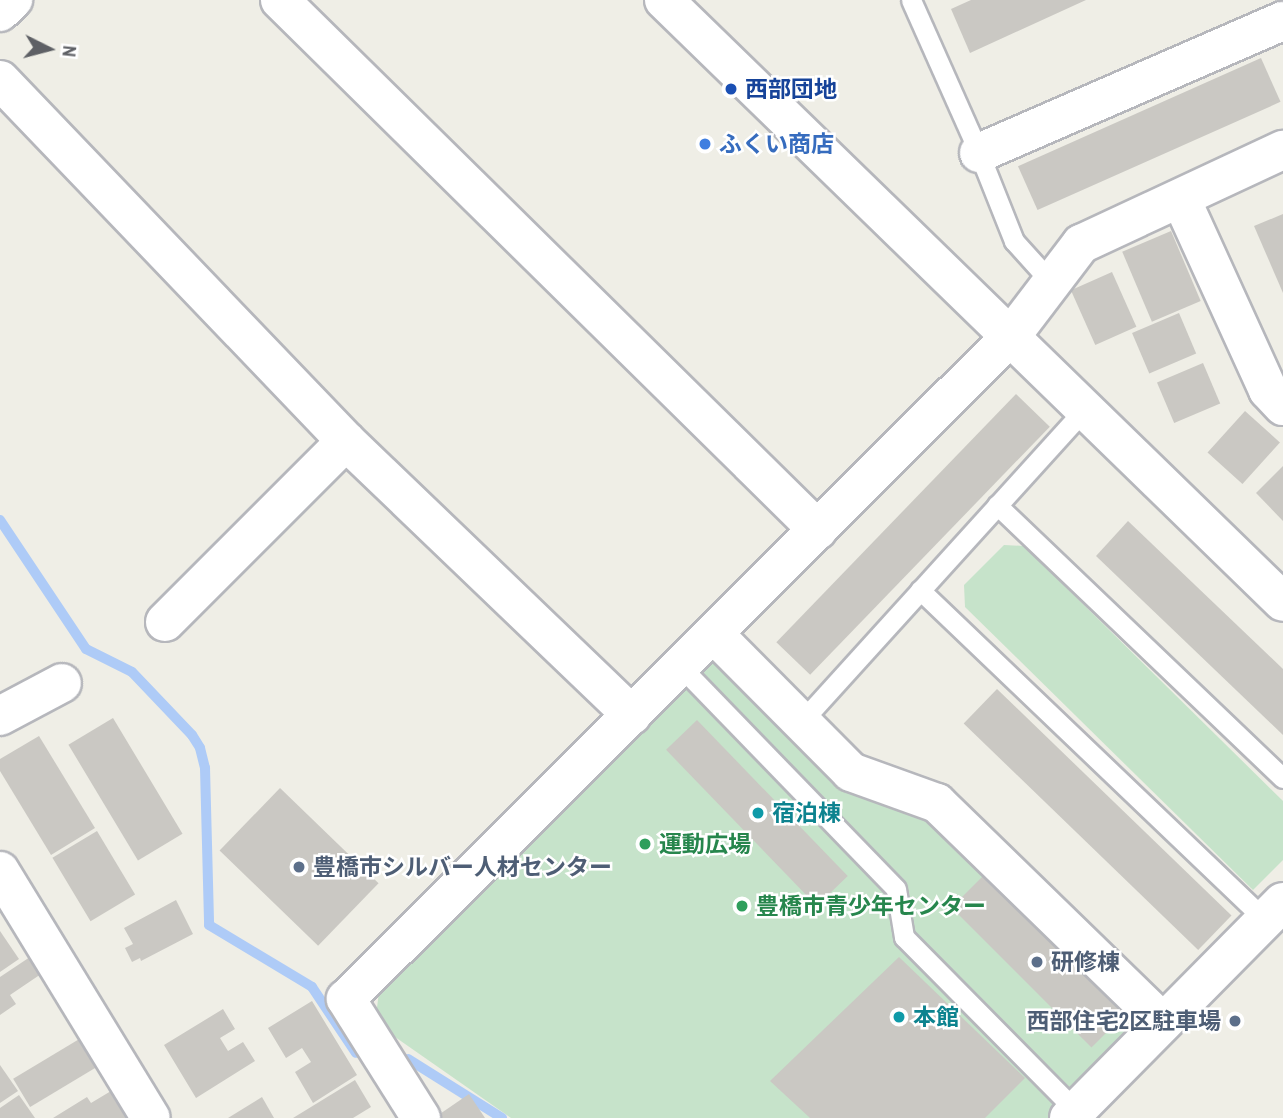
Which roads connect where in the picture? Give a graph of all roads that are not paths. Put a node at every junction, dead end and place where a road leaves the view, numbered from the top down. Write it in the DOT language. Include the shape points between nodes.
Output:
graph roads {
  1 [pos="13,0"];
  2 [pos="280,0"];
  3 [pos="664,0"];
  4 [pos="911,0"];
  5 [pos="0,12"];
  6 [pos="1283,21"];
  7 [pos="0,80"];
  8 [pos="1283,150"];
  9 [pos="979,153"];
  10 [pos="1181,199"];
  11 [pos="1051,282"];
  12 [pos="1012,336"];
  13 [pos="1283,406"];
  14 [pos="1085,409"];
  15 [pos="346,441"];
  16 [pos="997,505"];
  17 [pos="818,530"];
  18 [pos="920,590"];
  19 [pos="1283,602"];
  20 [pos="164,622"];
  21 [pos="714,634"];
  22 [pos="680,666"];
  23 [pos="62,683"];
  24 [pos="632,715"];
  25 [pos="0,716"];
  26 [pos="801,722"];
  27 [pos="1283,778"];
  28 [pos="0,872"];
  29 [pos="1274,911"];
  30 [pos="1162,1022"];
  31 [pos="1072,1114"];
  32 [pos="151,1118"];
  33 [pos="421,1118"];
  1 -- 5 [label="street"];
  2 -- 17 [label="street"];
  3 -- 12 [label="street"];
  4 -- 9 [label="lane"];
  6 -- 9 [label="street"];
  7 -- 15 [label="street"];
  8 -- 10 [label="street"];
  9 -- 11 [label="lane" via="1014,241"];
  10 -- 11 [label="street" via="1081,244"];
  10 -- 13 [label="street" via="1268,390"];
  11 -- 12 [label="street"];
  12 -- 14 [label="street"];
  12 -- 17 [label="street"];
  14 -- 16 [label="lane"];
  14 -- 19 [label="street"];
  15 -- 20 [label="street"];
  15 -- 24 [label="street"];
  16 -- 18 [label="lane"];
  16 -- 27 [label="lane"];
  17 -- 21 [label="street"];
  18 -- 26 [label="lane"];
  18 -- 29 [label="lane"];
  21 -- 22 [label="street"];
  21 -- 26 [label="street"];
  22 -- 24 [label="street"];
  22 -- 31 [label="lane" via="896,889 904,937"];
  23 -- 25 [label="street"];
  24 -- 33 [label="street" via="346,999"];
  26 -- 30 [label="street" via="851,772 937,803"];
  28 -- 32 [label="street"];
  29 -- 30 [label="street"];
  30 -- 31 [label="street"];
}
